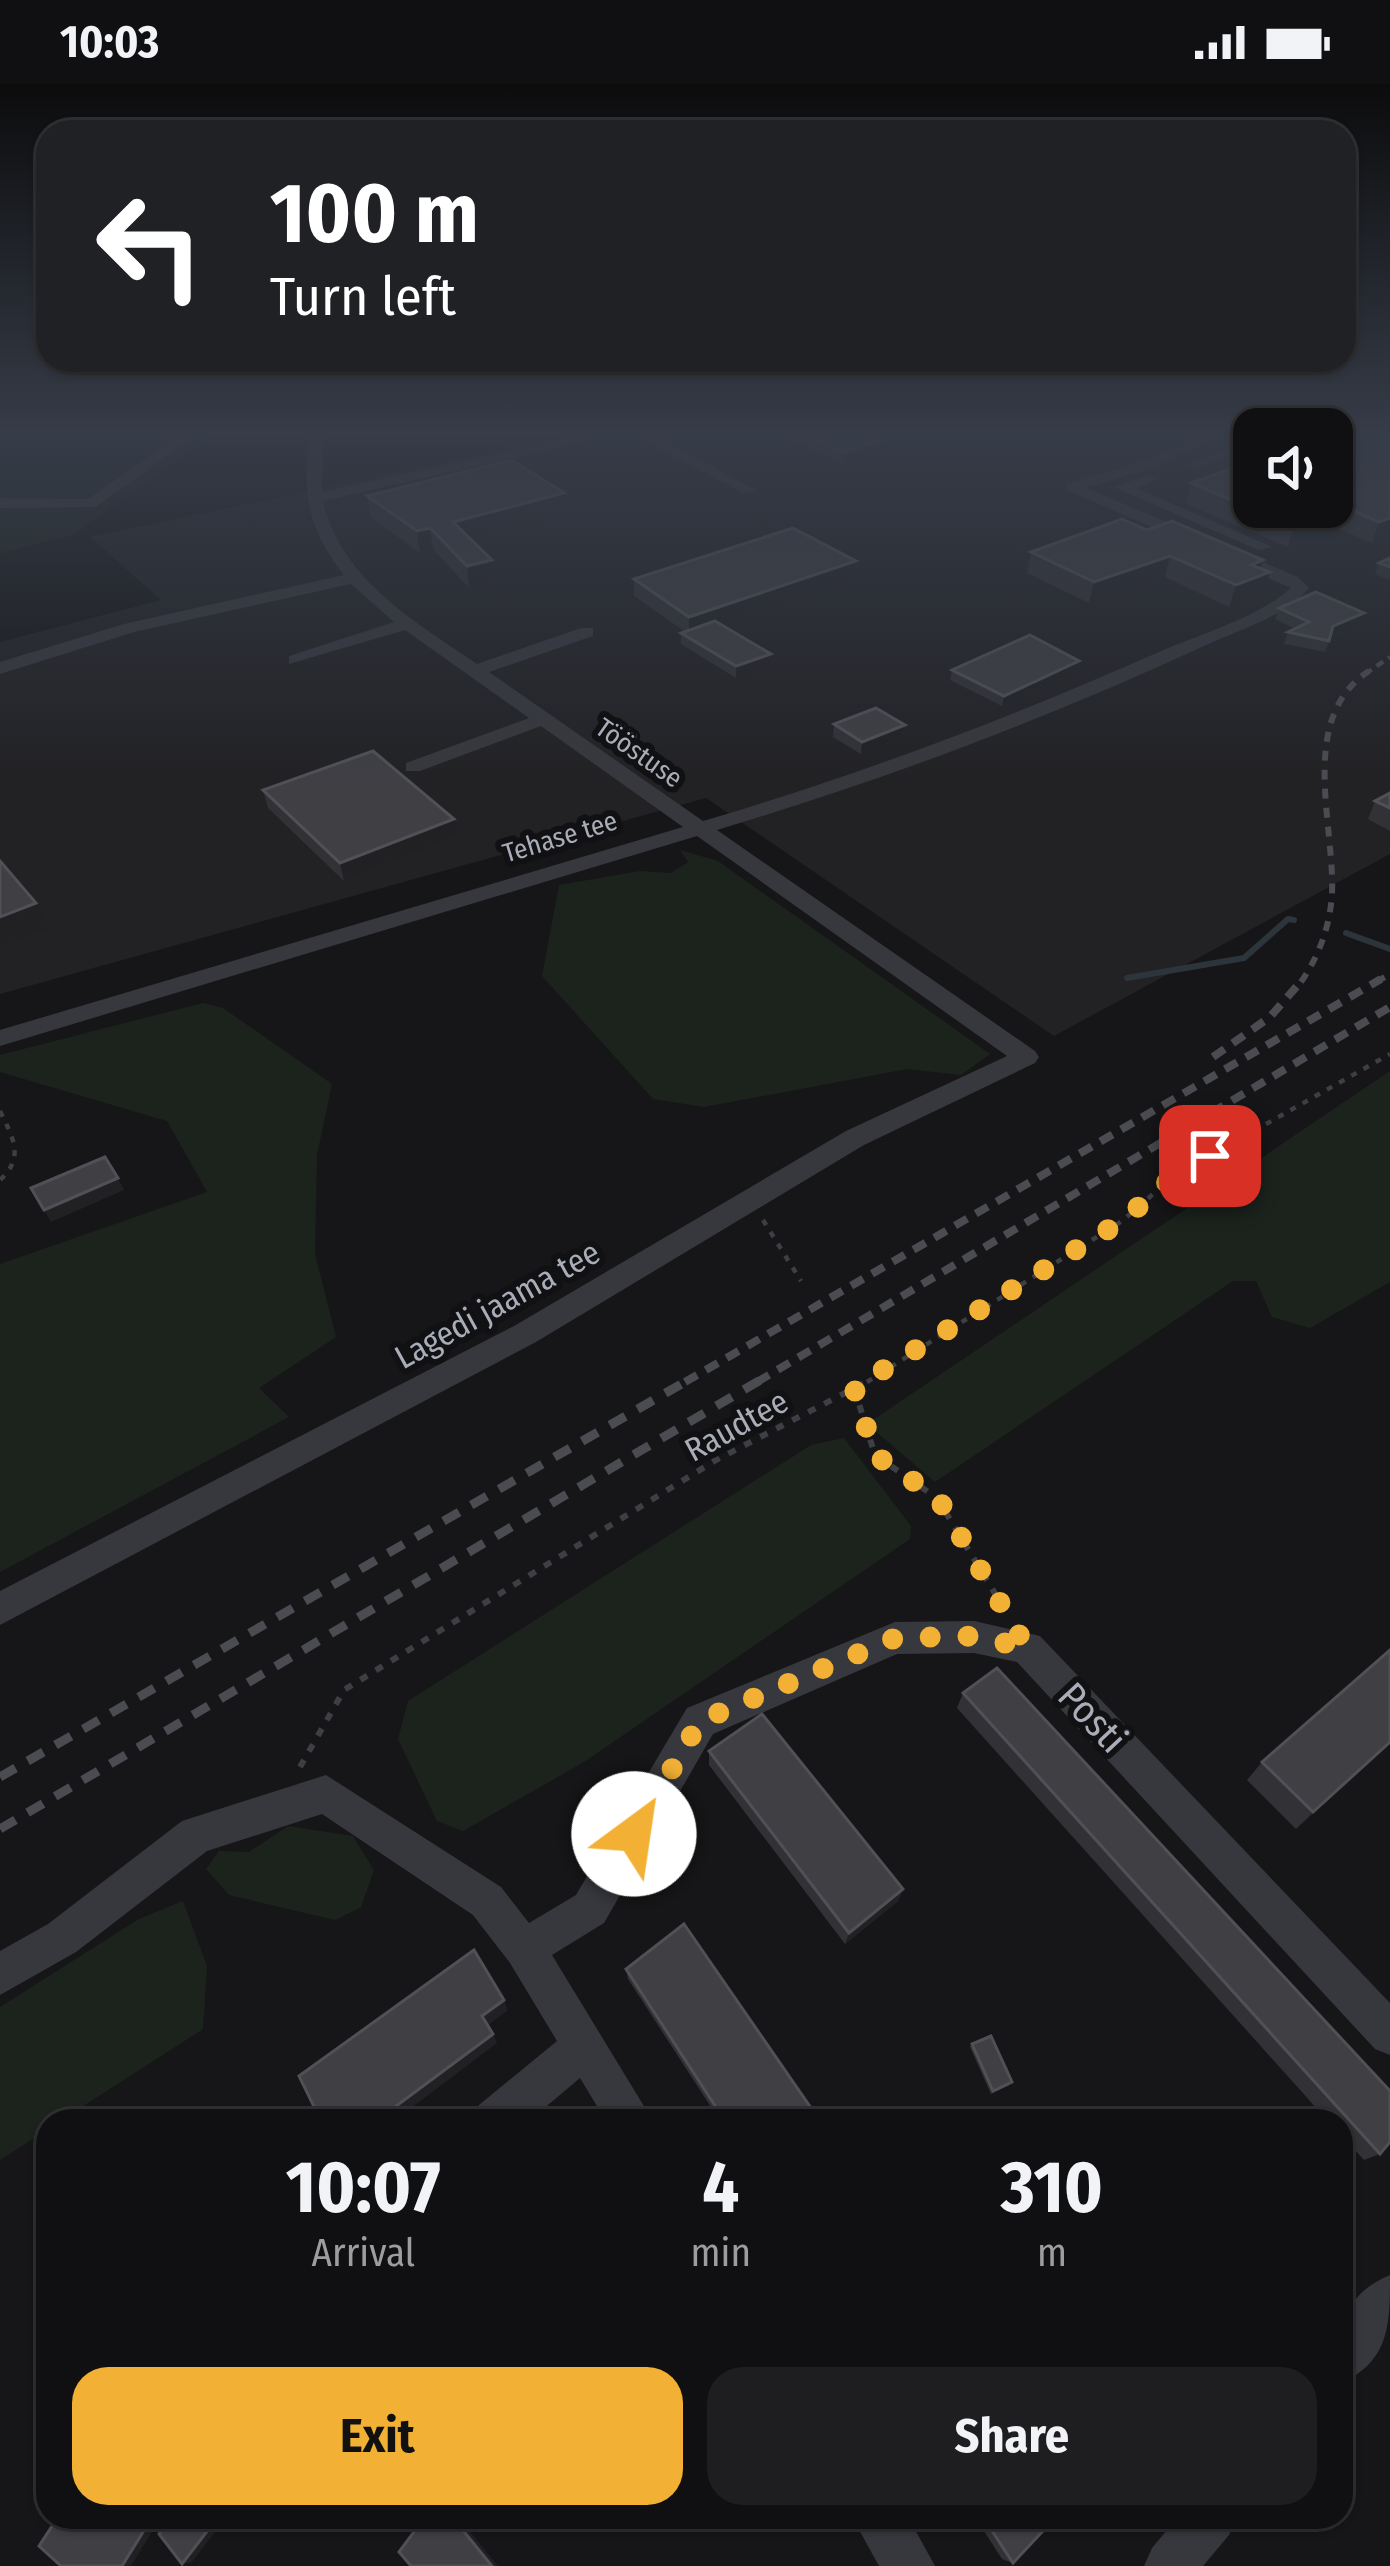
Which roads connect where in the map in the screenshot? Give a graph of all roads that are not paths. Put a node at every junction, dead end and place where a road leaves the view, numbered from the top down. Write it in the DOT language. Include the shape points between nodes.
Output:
graph roads {
  1 [pos="332,550"];
  2 [pos="1214,550"];
  3 [pos="355,578"];
  4 [pos="403,625"];
  5 [pos="587,632"];
  6 [pos="295,660"];
  7 [pos="0,668"];
  8 [pos="475,671"];
  9 [pos="540,720"];
  10 [pos="413,767"];
  11 [pos="694,828"];
  12 [pos="0,1037"];
  13 [pos="1026,1057"];
  14 [pos="0,1609"];
  15 [pos="524,1948"];
  16 [pos="0,1974"];
  17 [pos="1390,2034"];
  18 [pos="584,2047"];
  19 [pos="509,2109"];
  20 [pos="623,2109"];
  21 [pos="1390,2299"];
  22 [pos="1353,2344"];
  23 [pos="886,2529"];
  24 [pos="1201,2529"];
  25 [pos="909,2566"];
  26 [pos="1171,2566"];
  1 -- 3 [label="street, Tööstuse"];
  2 -- 11 [label="street, Tehase tee" via="1301,588 1215,635 881,772"];
  3 -- 4 [label="street, Tööstuse"];
  3 -- 7 [label="street" via="130,628"];
  4 -- 6 [label="street"];
  4 -- 8 [label="street, Tööstuse"];
  5 -- 8 [label="street"];
  8 -- 9 [label="street, Tööstuse"];
  9 -- 10 [label="street"];
  9 -- 11 [label="street, Tööstuse"];
  11 -- 12 [label="street, Tehase tee"];
  11 -- 13 [label="street, Tööstuse"];
  13 -- 14 [label="street, Lagedi jaama tee" via="855,1138 525,1334"];
  15 -- 16 [label="street" via="487,1901 326,1794 196,1835 62,1938"];
  15 -- 17 [label="street, Posti" via="590,1909 700,1721 895,1638 974,1636 1027,1648"];
  15 -- 18 [label="street"];
  18 -- 19 [label="street"];
  18 -- 20 [label="street"];
  21 -- 22 [label="street"];
  23 -- 25 [label="street"];
  24 -- 26 [label="street"];
}
